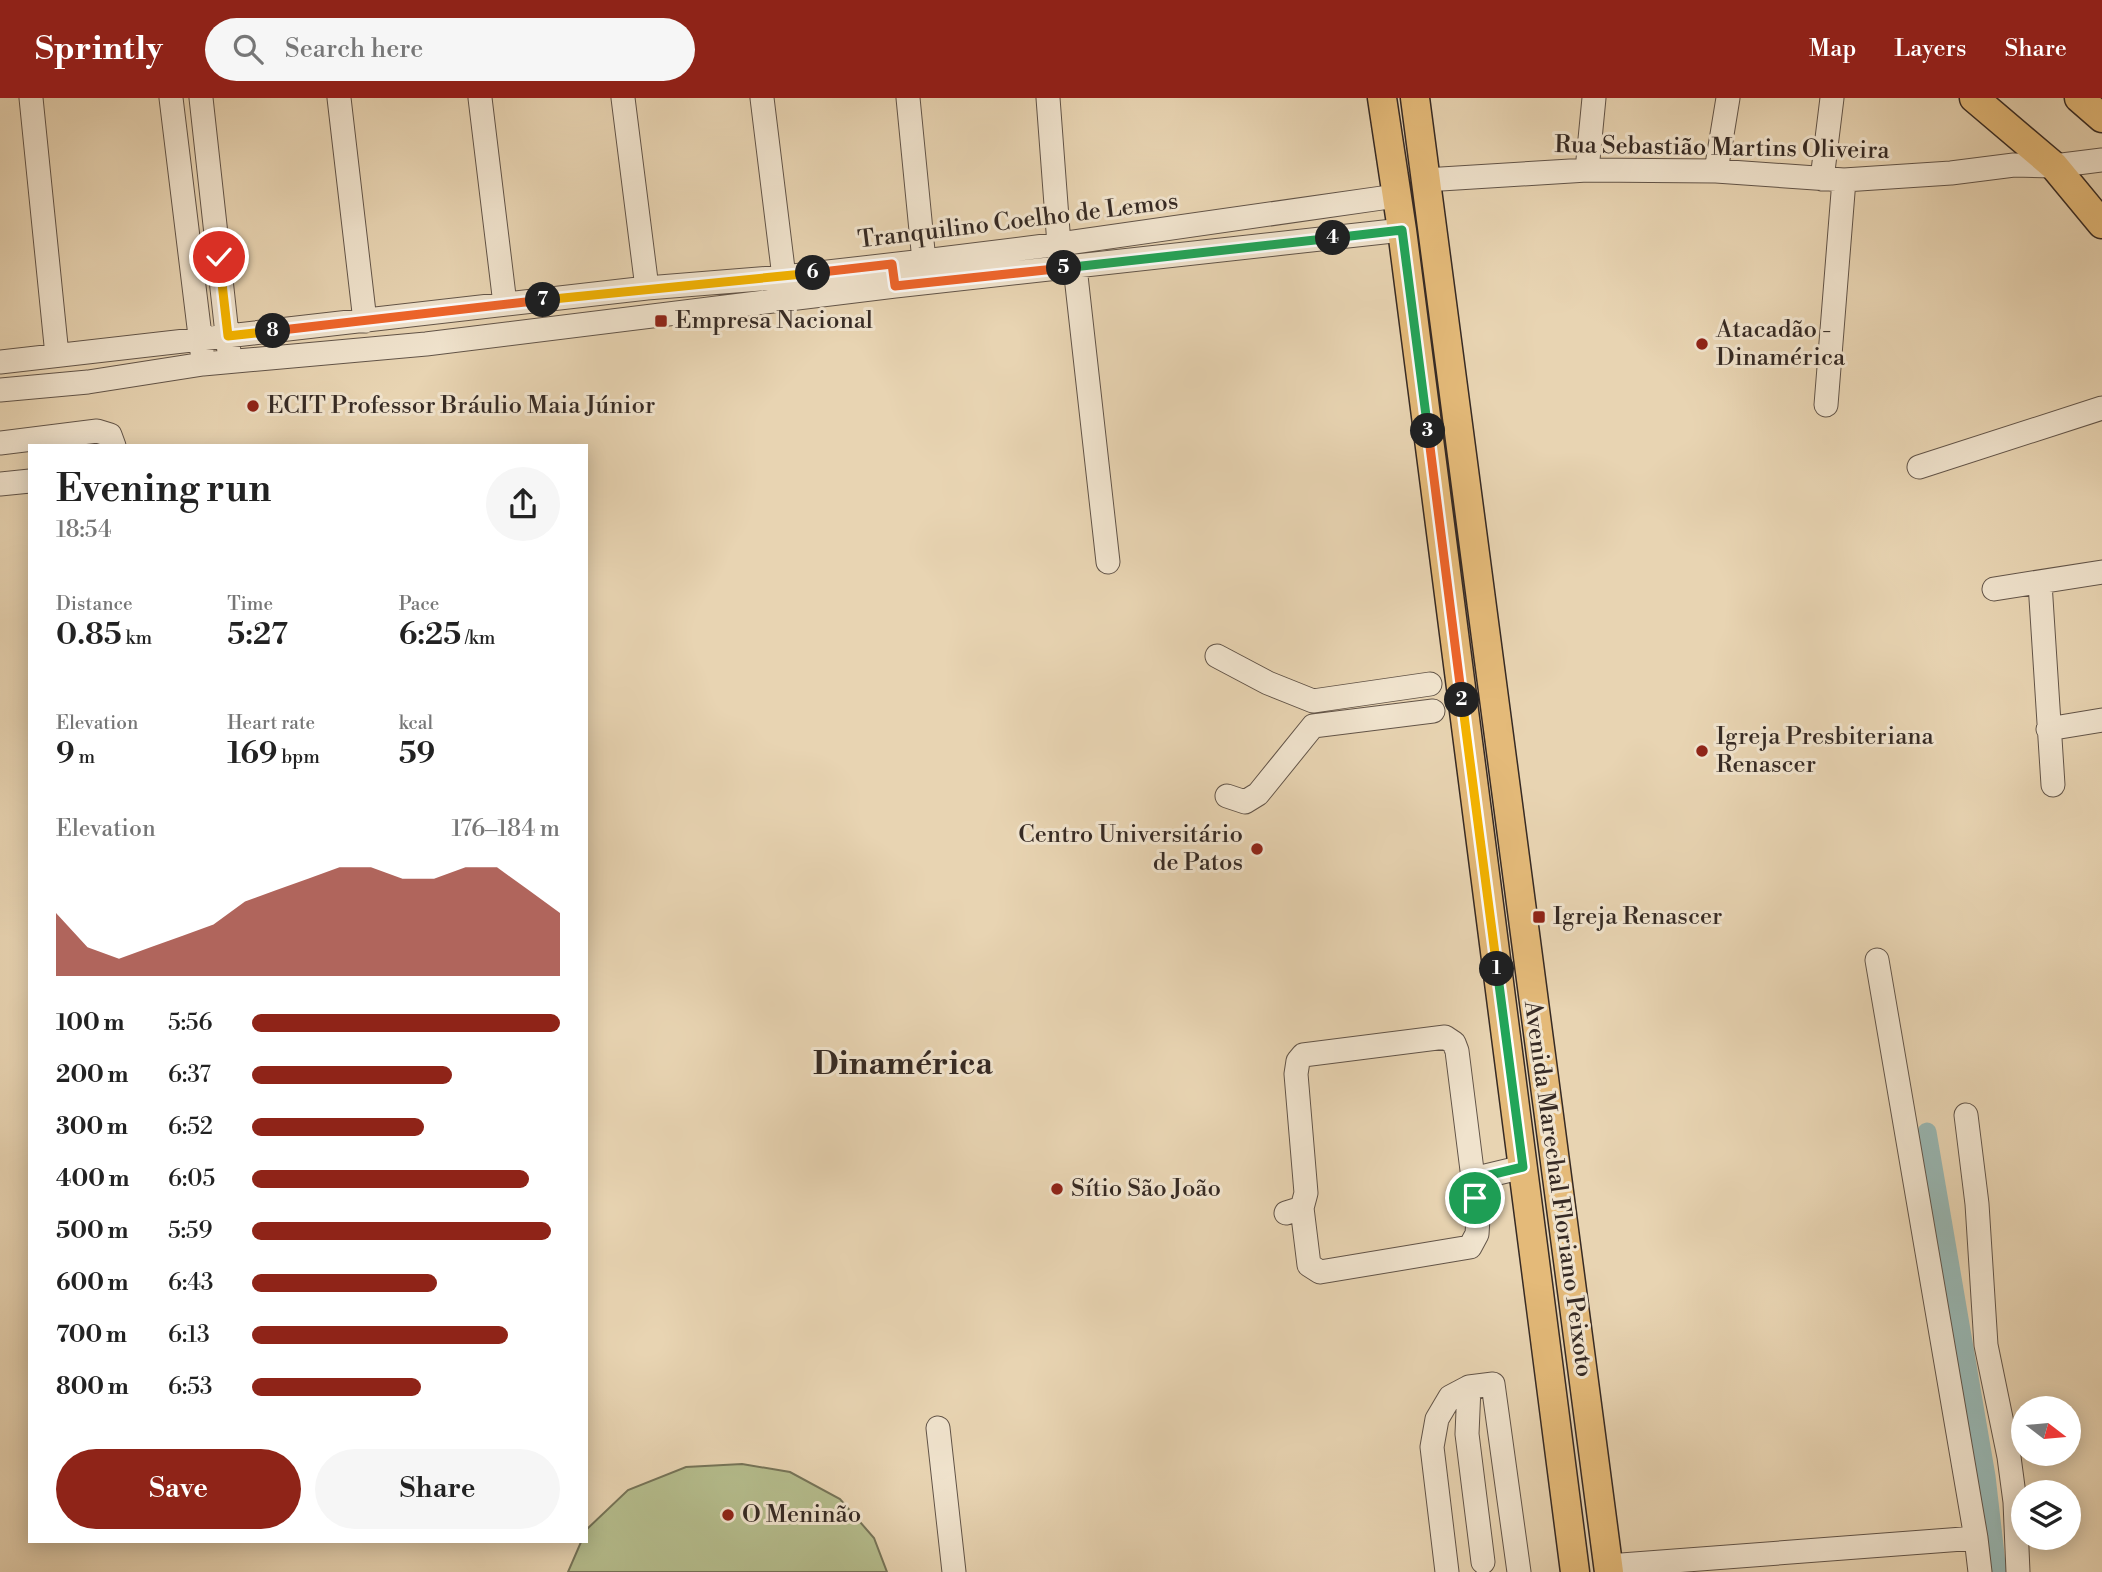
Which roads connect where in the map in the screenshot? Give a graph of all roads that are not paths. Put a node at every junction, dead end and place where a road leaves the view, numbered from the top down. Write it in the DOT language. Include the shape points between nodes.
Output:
graph roads {
  1 [pos="31,98"];
  2 [pos="171,98"];
  3 [pos="201,98"];
  4 [pos="339,98"];
  5 [pos="480,98"];
  6 [pos="623,98"];
  7 [pos="762,98"];
  8 [pos="908,98"];
  9 [pos="1048,98"];
  10 [pos="1382,98"];
  11 [pos="1415,98"];
  12 [pos="1594,98"];
  13 [pos="1728,98"];
  14 [pos="1832,98"];
  15 [pos="1974,98"];
  16 [pos="2079,98"];
  17 [pos="2102,118"];
  18 [pos="2102,160"];
  19 [pos="2054,166"];
  20 [pos="1587,170"];
  21 [pos="1716,171"];
  22 [pos="1425,180"];
  23 [pos="1833,180"];
  24 [pos="1396,196"];
  25 [pos="2102,224"];
  26 [pos="1402,230"];
  27 [pos="1060,244"];
  28 [pos="924,261"];
  29 [pos="1068,268"];
  30 [pos="894,275"];
  31 [pos="784,276"];
  32 [pos="647,288"];
  33 [pos="505,304"];
  34 [pos="365,321"];
  35 [pos="228,336"];
  36 [pos="202,339"];
  37 [pos="57,355"];
  38 [pos="0,362"];
  39 [pos="229,362"];
  40 [pos="203,364"];
  41 [pos="0,390"];
  42 [pos="1826,405"];
  43 [pos="2102,408"];
  44 [pos="0,443"];
  45 [pos="113,444"];
  46 [pos="1919,467"];
  47 [pos="28,481"];
  48 [pos="0,484"];
  49 [pos="1108,562"];
  50 [pos="2102,572"];
  51 [pos="2040,583"];
  52 [pos="1994,589"];
  53 [pos="1217,656"];
  54 [pos="1430,684"];
  55 [pos="1433,711"];
  56 [pos="2102,720"];
  57 [pos="2048,729"];
  58 [pos="2053,785"];
  59 [pos="1227,796"];
  60 [pos="1877,960"];
  61 [pos="1966,1115"];
  62 [pos="1523,1167"];
  63 [pos="1473,1179"];
  64 [pos="1469,1387"];
  65 [pos="938,1428"];
  66 [pos="1976,1538"];
  67 [pos="1484,1567"];
  68 [pos="1608,1569"];
  69 [pos="1447,1570"];
  70 [pos="954,1572"];
  71 [pos="1519,1572"];
  72 [pos="1575,1572"];
  73 [pos="1980,1572"];
  74 [pos="2018,1572"];
  1 -- 37 [label="street"];
  2 -- 36 [label="street"];
  3 -- 35 [label="street"];
  4 -- 34 [label="street"];
  5 -- 33 [label="street"];
  6 -- 32 [label="street"];
  7 -- 31 [label="street"];
  8 -- 28 [label="street"];
  9 -- 27 [label="street"];
  10 -- 24 [label="main road, Avenida Marechal Floriano Peixoto"];
  11 -- 22 [label="main road, Avenida Marechal Floriano Peixoto"];
  12 -- 20 [label="street"];
  13 -- 21 [label="street"];
  14 -- 23 [label="street"];
  15 -- 19 [label="main road"];
  16 -- 17 [label="main road"];
  18 -- 19 [label="street, Rua Sebastião Martins Oliveira"];
  19 -- 23 [label="street, Rua Sebastião Martins Oliveira" via="2014,165"];
  19 -- 25 [label="main road"];
  20 -- 21 [label="street, Rua Sebastião Martins Oliveira"];
  20 -- 22 [label="street, Rua Sebastião Martins Oliveira"];
  21 -- 23 [label="street, Rua Sebastião Martins Oliveira"];
  22 -- 68 [label="main road, Avenida Marechal Floriano Peixoto"];
  23 -- 42 [label="street"];
  24 -- 26 [label="main road, Avenida Marechal Floriano Peixoto"];
  24 -- 27 [label="street, Tranquilino Coelho de Lemos"];
  26 -- 29 [label="street, Tranquilino Coelho de Lemos"];
  26 -- 62 [label="main road, Avenida Marechal Floriano Peixoto"];
  27 -- 28 [label="street, Tranquilino Coelho de Lemos"];
  27 -- 29 [label="street"];
  28 -- 30 [label="street, Tranquilino Coelho de Lemos"];
  29 -- 30 [label="street, Tranquilino Coelho de Lemos"];
  29 -- 49 [label="street"];
  30 -- 31 [label="street, Tranquilino Coelho de Lemos"];
  30 -- 39 [label="street, Tranquilino Coelho de Lemos" via="426,344"];
  31 -- 32 [label="street, Tranquilino Coelho de Lemos"];
  32 -- 33 [label="street, Tranquilino Coelho de Lemos"];
  33 -- 34 [label="street, Tranquilino Coelho de Lemos"];
  34 -- 35 [label="street, Tranquilino Coelho de Lemos"];
  35 -- 36 [label="street, Tranquilino Coelho de Lemos"];
  35 -- 39 [label="street"];
  36 -- 37 [label="street, Tranquilino Coelho de Lemos"];
  36 -- 40 [label="street"];
  37 -- 38 [label="street, Tranquilino Coelho de Lemos"];
  39 -- 40 [label="street, Tranquilino Coelho de Lemos"];
  40 -- 41 [label="street, Tranquilino Coelho de Lemos"];
  43 -- 46 [label="street"];
  44 -- 45 [label="street" via="97,431 110,435"];
  47 -- 48 [label="street"];
  50 -- 51 [label="street"];
  51 -- 52 [label="street"];
  51 -- 57 [label="street"];
  53 -- 54 [label="street" via="1313,701"];
  55 -- 59 [label="street" via="1313,726 1258,794 1245,802"];
  56 -- 57 [label="street"];
  57 -- 58 [label="street"];
  60 -- 66 [label="street"];
  61 -- 74 [label="street" via="1986,1345 2014,1490"];
  62 -- 63 [label="street"];
  62 -- 72 [label="main road, Avenida Marechal Floriano Peixoto"];
  63 -- 63 [label="street" via="1478,1218 1477,1234 1469,1247 1320,1272 1309,1265 1294,1211 1306,1192 1298,1062 1303,1055 1445,1037 1454,1043"];
  64 -- 67 [label="street" via="1467,1434"];
  64 -- 69 [label="street" via="1450,1397 1437,1419 1432,1447"];
  64 -- 71 [label="street" via="1493,1384"];
  65 -- 70 [label="street"];
  66 -- 68 [label="street"];
  66 -- 73 [label="street"];
  67 -- 69 [label="street"];
}
